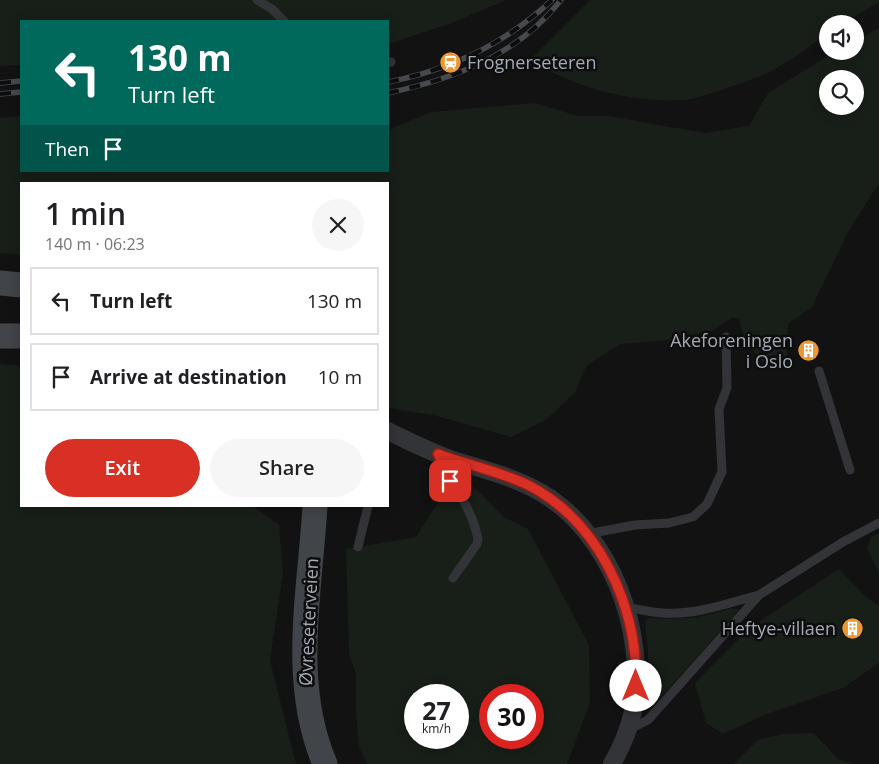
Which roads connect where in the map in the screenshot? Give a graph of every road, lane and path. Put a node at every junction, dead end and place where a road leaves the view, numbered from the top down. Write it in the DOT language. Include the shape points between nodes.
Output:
graph roads {
  1 [pos="257,0"];
  2 [pos="283,20"];
  3 [pos="0,283"];
  4 [pos="20,285"];
  5 [pos="0,336"];
  6 [pos="20,336"];
  7 [pos="726,337"];
  8 [pos="820,371"];
  9 [pos="389,431"];
  10 [pos="438,454"];
  11 [pos="850,470"];
  12 [pos="315,507"];
  13 [pos="368,507"];
  14 [pos="879,523"];
  15 [pos="586,534"];
  16 [pos="358,547"];
  17 [pos="453,578"];
  18 [pos="759,595"];
  19 [pos="625,607"];
  20 [pos="627,731"];
  21 [pos="325,764"];
  22 [pos="612,764"];
  1 -- 2 [label="lane"];
  3 -- 4 [label="main road"];
  5 -- 6 [label="main road"];
  7 -- 15 [label="lane" via="727,388 719,409 722,472 707,504 686,519"];
  8 -- 11 [label="lane"];
  9 -- 10 [label="street"];
  10 -- 15 [label="street" via="526,485 562,507"];
  10 -- 17 [label="lane" via="466,505 478,539"];
  12 -- 21 [label="main road, Øvreseterveien" via="304,677 308,710"];
  13 -- 16 [label="lane"];
  14 -- 18 [label="lane"];
  15 -- 19 [label="street" via="606,563"];
  18 -- 19 [label="lane" via="705,611 686,613"];
  18 -- 20 [label="lane" via="648,720"];
  19 -- 20 [label="street" via="636,668 633,713"];
  20 -- 22 [label="street"];
}
